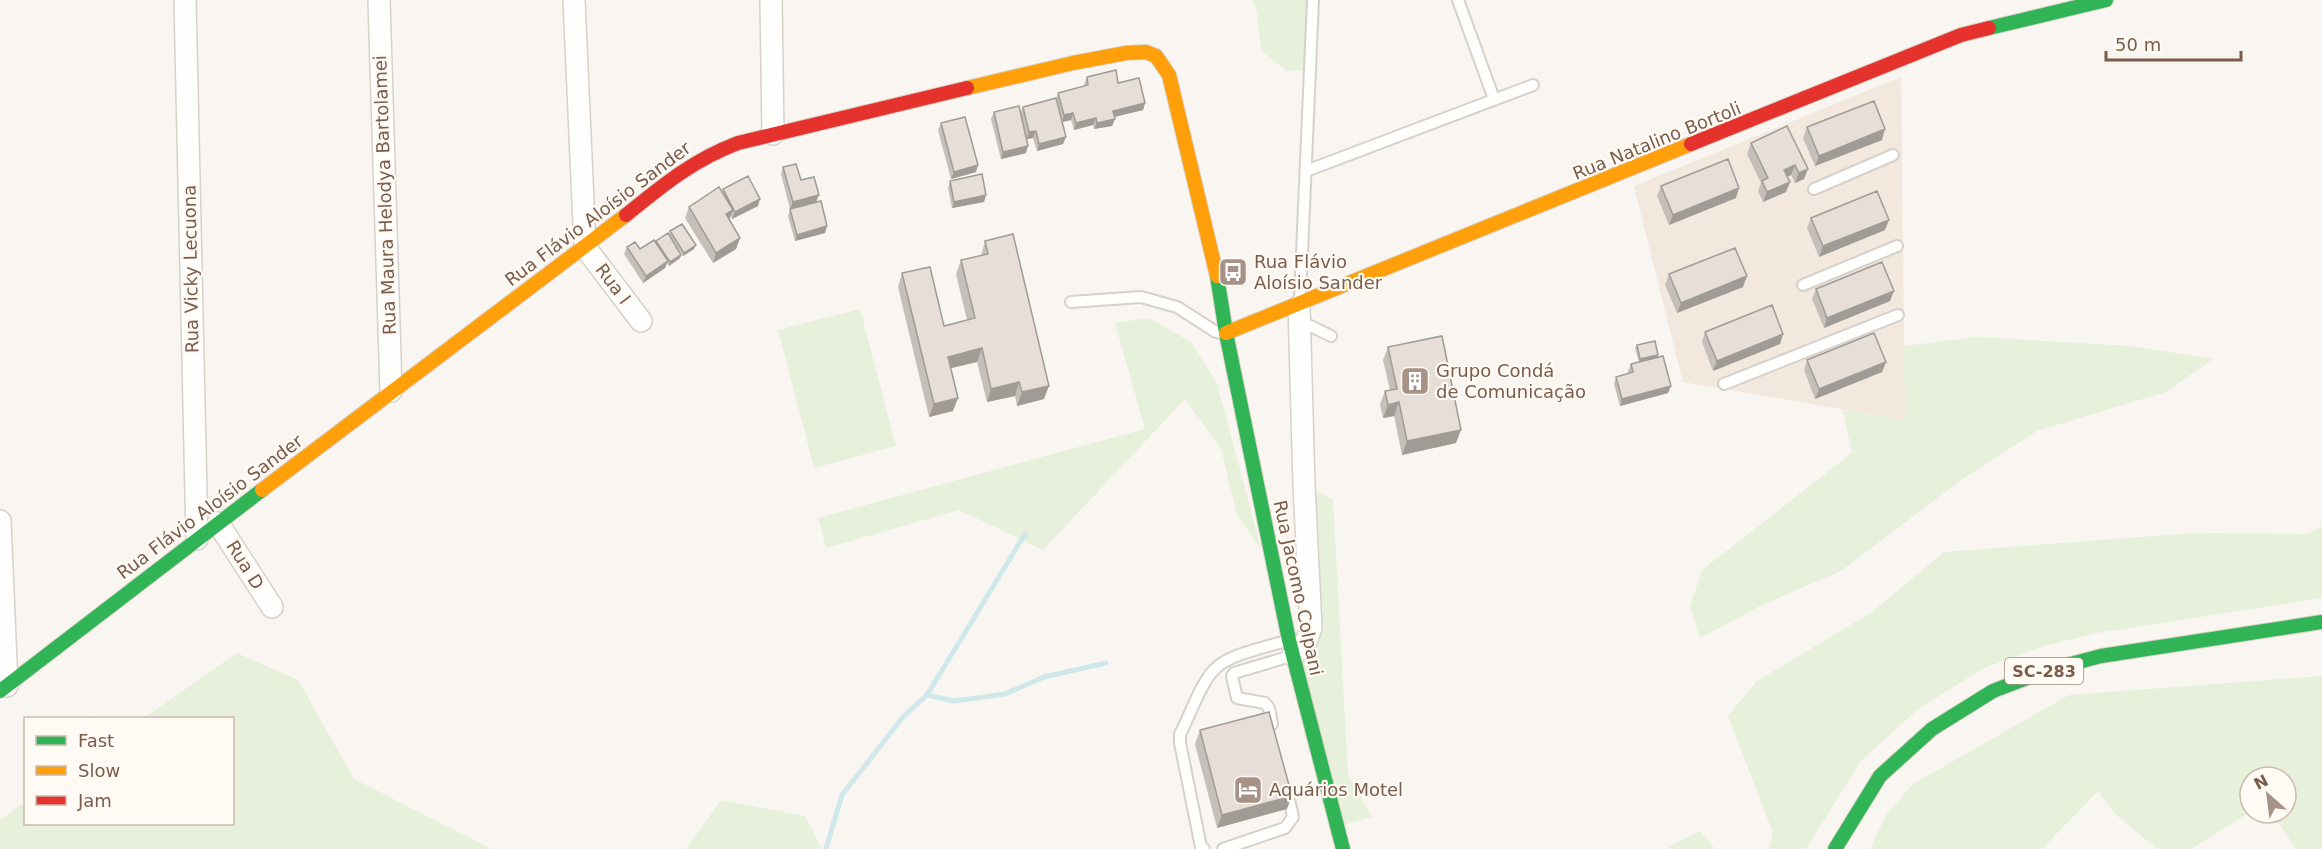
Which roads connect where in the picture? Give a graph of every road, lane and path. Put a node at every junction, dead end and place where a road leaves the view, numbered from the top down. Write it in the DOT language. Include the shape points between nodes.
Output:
graph roads {
  1 [pos="185,0"];
  2 [pos="379,0"];
  3 [pos="574,0"];
  4 [pos="771,0"];
  5 [pos="1313,0"];
  6 [pos="1458,0"];
  7 [pos="2106,0"];
  8 [pos="1533,85"];
  9 [pos="1494,99"];
  10 [pos="773,134"];
  11 [pos="1893,155"];
  12 [pos="1306,171"];
  13 [pos="1814,189"];
  14 [pos="1897,246"];
  15 [pos="585,247"];
  16 [pos="1803,285"];
  17 [pos="1071,302"];
  18 [pos="1300,313"];
  19 [pos="1898,315"];
  20 [pos="641,321"];
  21 [pos="1226,333"];
  22 [pos="1331,336"];
  23 [pos="1724,384"];
  24 [pos="391,391"];
  25 [pos="0,521"];
  26 [pos="218,523"];
  27 [pos="196,539"];
  28 [pos="0,552"];
  29 [pos="272,607"];
  30 [pos="2322,622"];
  31 [pos="1291,647"];
  32 [pos="4,688"];
  33 [pos="1274,730"];
  34 [pos="1283,774"];
  35 [pos="1204,849"];
  36 [pos="1223,849"];
  37 [pos="1342,849"];
  38 [pos="1834,849"];
  1 -- 27 [label="street, Rua Vicky Lecuona"];
  2 -- 24 [label="street, Rua Maura Helodya Bartolamei"];
  3 -- 15 [label="street"];
  4 -- 10 [label="street"];
  5 -- 12 [label="lane"];
  6 -- 9 [label="lane"];
  7 -- 18 [label="street, Rua Natalino Bortoli" via="1961,35"];
  8 -- 9 [label="lane"];
  9 -- 12 [label="lane"];
  10 -- 15 [label="street, Rua Flávio Aloísio Sander" via="712,153 681,171"];
  10 -- 21 [label="street, Rua Flávio Aloísio Sander" via="1073,63 1126,53 1156,56 1169,75 1217,273"];
  11 -- 13 [label="lane"];
  12 -- 18 [label="lane"];
  14 -- 16 [label="lane"];
  15 -- 20 [label="street, Rua I"];
  15 -- 24 [label="street, Rua Flávio Aloísio Sander"];
  17 -- 21 [label="lane" via="1142,297 1177,307 1216,332"];
  18 -- 21 [label="street, Rua Natalino Bortoli"];
  18 -- 22 [label="lane"];
  18 -- 31 [label="street" via="1311,628 1306,642"];
  19 -- 23 [label="lane"];
  21 -- 31 [label="street, Rua Jacomo Colpani"];
  24 -- 26 [label="street, Rua Flávio Aloísio Sander"];
  25 -- 28 [label="street"];
  26 -- 27 [label="street, Rua Flávio Aloísio Sander"];
  26 -- 29 [label="street, Rua D"];
  27 -- 32 [label="street, Rua Flávio Aloísio Sander"];
  28 -- 32 [label="street"];
  30 -- 38 [label="street, SC-283" via="2101,656 2048,670 1993,691 1932,729 1880,776"];
  31 -- 33 [label="lane" via="1232,676 1237,698 1265,703 1269,708"];
  31 -- 35 [label="lane" via="1225,661 1216,668 1180,734"];
  31 -- 37 [label="street, Rua Jacomo Colpani"];
  34 -- 36 [label="lane" via="1293,818 1290,823"];
}
